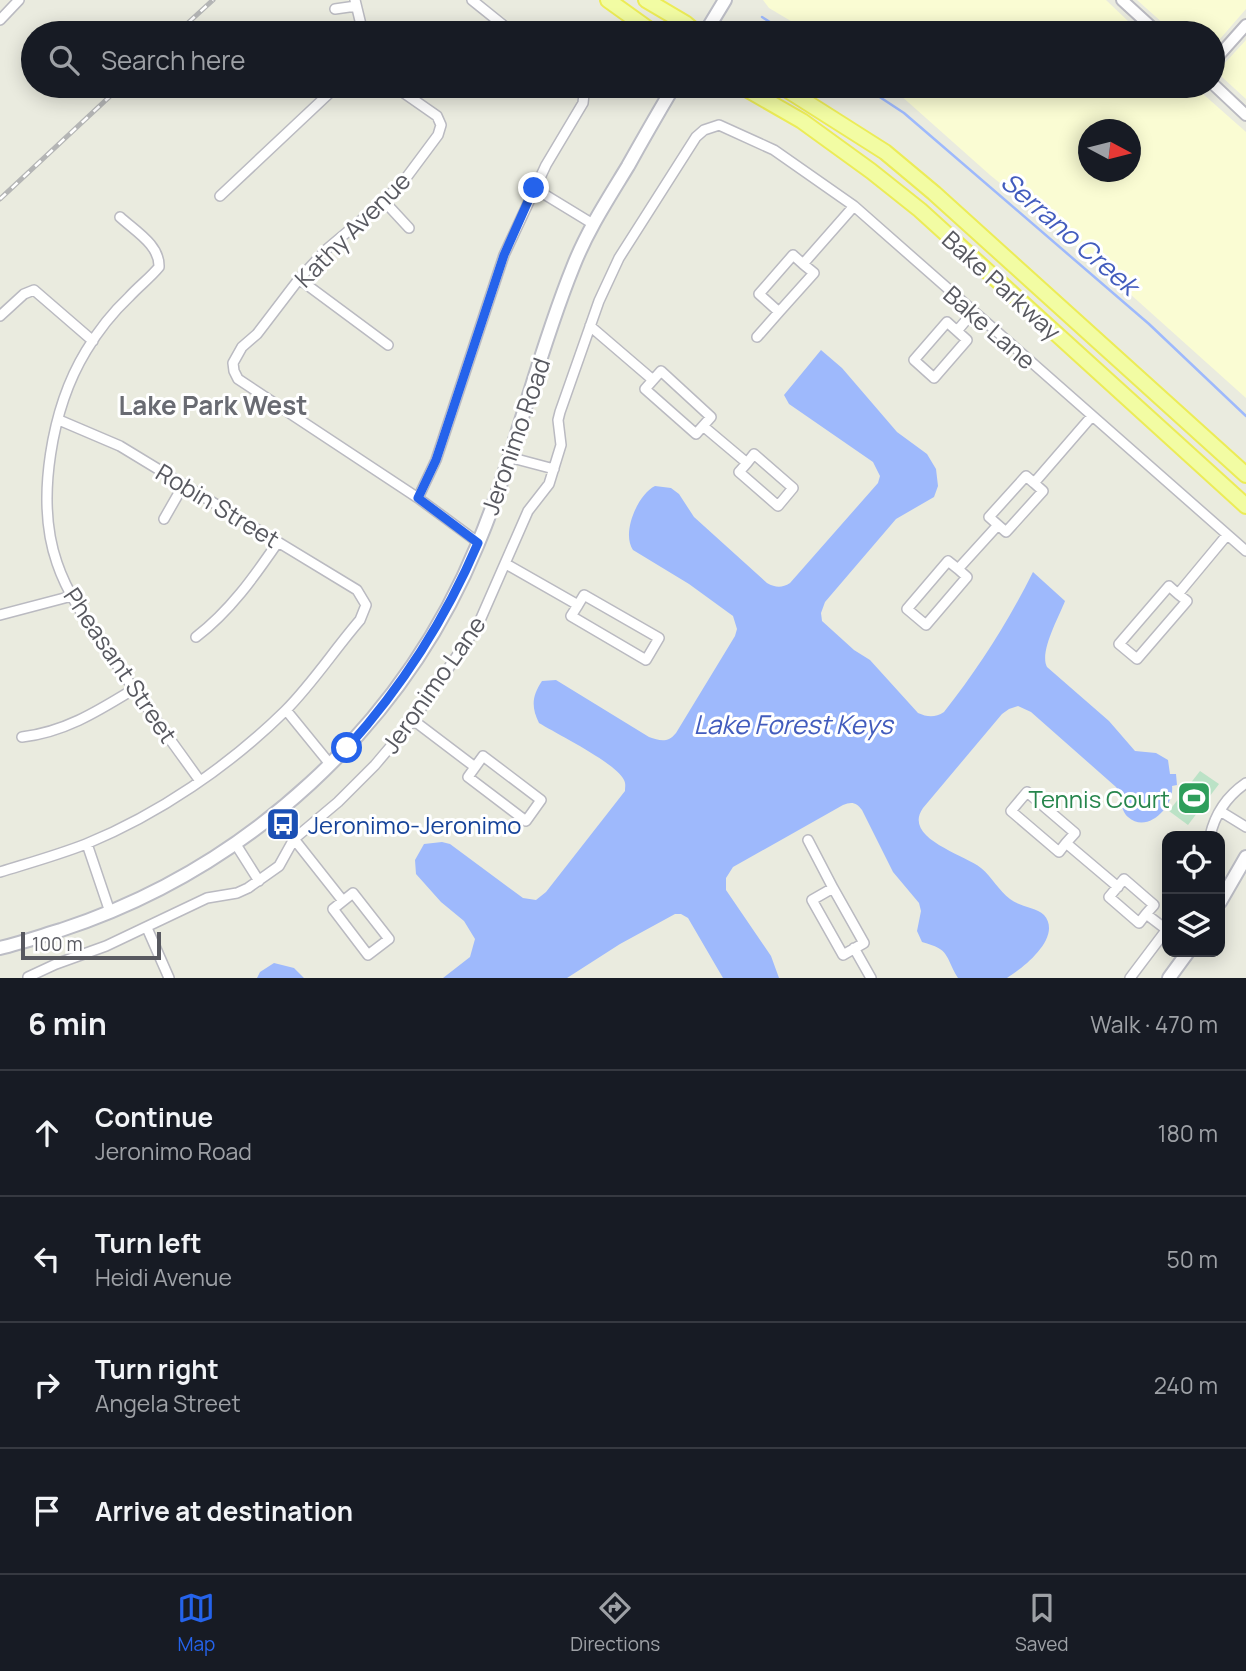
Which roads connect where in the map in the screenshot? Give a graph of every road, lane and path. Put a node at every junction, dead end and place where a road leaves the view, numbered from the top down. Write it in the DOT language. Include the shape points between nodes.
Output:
graph roads {
  1 [pos="19,0"];
  2 [pos="472,0"];
  3 [pos="608,0"];
  4 [pos="646,0"];
  5 [pos="725,0"];
  6 [pos="1122,0"];
  7 [pos="356,3"];
  8 [pos="335,9"];
  9 [pos="0,20"];
  10 [pos="360,21"];
  11 [pos="498,21"];
  12 [pos="637,21"];
  13 [pos="682,21"];
  14 [pos="712,21"];
  15 [pos="1145,21"];
  16 [pos="1246,25"];
  17 [pos="1225,49"];
  18 [pos="1225,95"];
  19 [pos="324,98"];
  20 [pos="411,98"];
  21 [pos="581,98"];
  22 [pos="667,98"];
  23 [pos="762,98"];
  24 [pos="800,98"];
  25 [pos="1246,115"];
  26 [pos="719,125"];
  27 [pos="534,188"];
  28 [pos="220,195"];
  29 [pos="384,201"];
  30 [pos="854,206"];
  31 [pos="120,217"];
  32 [pos="593,224"];
  33 [pos="409,228"];
  34 [pos="803,264"];
  35 [pos="299,279"];
  36 [pos="779,312"];
  37 [pos="973,312"];
  38 [pos="0,316"];
  39 [pos="590,326"];
  40 [pos="957,331"];
  41 [pos="757,337"];
  42 [pos="93,341"];
  43 [pos="388,345"];
  44 [pos="653,380"];
  45 [pos="1092,416"];
  46 [pos="59,420"];
  47 [pos="703,426"];
  48 [pos="509,457"];
  49 [pos="747,463"];
  50 [pos="554,469"];
  51 [pos="1246,475"];
  52 [pos="1034,483"];
  53 [pos="184,484"];
  54 [pos="418,498"];
  55 [pos="1246,506"];
  56 [pos="164,519"];
  57 [pos="998,525"];
  58 [pos="1227,535"];
  59 [pos="278,542"];
  60 [pos="478,543"];
  61 [pos="1246,551"];
  62 [pos="506,564"];
  63 [pos="958,569"];
  64 [pos="1178,594"];
  65 [pos="72,596"];
  66 [pos="578,605"];
  67 [pos="0,615"];
  68 [pos="196,637"];
  69 [pos="134,689"];
  70 [pos="286,710"];
  71 [pos="413,720"];
  72 [pos="22,737"];
  73 [pos="330,764"];
  74 [pos="475,766"];
  75 [pos="200,781"];
  76 [pos="1246,783"];
  77 [pos="1220,811"];
  78 [pos="1246,827"];
  79 [pos="1212,831"];
  80 [pos="294,839"];
  81 [pos="808,840"];
  82 [pos="235,843"];
  83 [pos="1066,843"];
  84 [pos="87,844"];
  85 [pos="1246,857"];
  86 [pos="0,872"];
  87 [pos="1241,878"];
  88 [pos="259,881"];
  89 [pos="1118,887"];
  90 [pos="833,888"];
  91 [pos="1225,896"];
  92 [pos="343,901"];
  93 [pos="110,912"];
  94 [pos="1146,914"];
  95 [pos="1162,926"];
  96 [pos="147,928"];
  97 [pos="1162,936"];
  98 [pos="0,948"];
  99 [pos="854,948"];
  100 [pos="1184,957"];
  101 [pos="29,977"];
  102 [pos="169,978"];
  103 [pos="871,978"];
  104 [pos="1130,978"];
  105 [pos="1169,978"];
  1 -- 9 [label="street"];
  2 -- 11 [label="street"];
  3 -- 12 [label="main road"];
  4 -- 13 [label="main road"];
  5 -- 14 [label="main road"];
  6 -- 15 [label="street"];
  7 -- 8 [label="street"];
  7 -- 10 [label="street"];
  16 -- 17 [label="street"];
  18 -- 25 [label="street"];
  19 -- 28 [label="street"];
  20 -- 29 [label="street, Kathy Avenue" via="437,116 440,130"];
  21 -- 27 [label="street" via="579,111"];
  22 -- 32 [label="main road, Jeronimo Road"];
  23 -- 55 [label="main road, Bake Parkway" via="802,121 920,210"];
  24 -- 51 [label="main road, Bake Parkway" via="885,152 934,193"];
  26 -- 30 [label="street, Bake Lane" via="774,150"];
  26 -- 39 [label="street, Jeronimo Lane" via="695,137 637,225"];
  27 -- 32 [label="street"];
  27 -- 54 [label="street" via="504,255 436,460"];
  29 -- 33 [label="street"];
  29 -- 35 [label="street, Kathy Avenue"];
  30 -- 34 [label="street"];
  30 -- 37 [label="street, Bake Lane"];
  31 -- 42 [label="street, Pheasant Street" via="154,248 159,267"];
  32 -- 48 [label="main road, Jeronimo Road" via="555,315"];
  34 -- 36 [label="street" via="814,273"];
  34 -- 36 [label="street" via="793,255 759,293"];
  35 -- 43 [label="street"];
  35 -- 54 [label="street, Kathy Avenue" via="242,347 233,363 234,372 238,379"];
  36 -- 41 [label="street"];
  37 -- 40 [label="street"];
  37 -- 45 [label="street, Bake Lane"];
  38 -- 42 [label="street" via="30,290"];
  39 -- 44 [label="street"];
  39 -- 50 [label="street, Jeronimo Lane" via="560,412 561,445"];
  40 -- 40 [label="street" via="947,322 914,360 934,378 967,340"];
  42 -- 46 [label="street, Pheasant Street" via="81,360"];
  44 -- 47 [label="street" via="645,389 696,434"];
  44 -- 47 [label="street" via="661,371 711,417"];
  45 -- 52 [label="street"];
  45 -- 58 [label="street, Bake Lane"];
  46 -- 53 [label="street, Robin Street" via="103,437"];
  46 -- 65 [label="street, Pheasant Street" via="48,471 48,509 56,562"];
  47 -- 49 [label="street"];
  48 -- 50 [label="street"];
  48 -- 60 [label="main road, Jeronimo Road"];
  49 -- 49 [label="street" via="754,454 793,488 778,506 739,472"];
  50 -- 62 [label="street, Jeronimo Lane" via="547,488 528,511"];
  52 -- 57 [label="street" via="1026,476 989,517"];
  52 -- 57 [label="street" via="1043,491 1006,533"];
  53 -- 56 [label="street"];
  53 -- 59 [label="street, Robin Street"];
  54 -- 60 [label="street"];
  57 -- 63 [label="street"];
  58 -- 61 [label="street, Bake Lane"];
  58 -- 64 [label="street"];
  59 -- 68 [label="street" via="217,621"];
  59 -- 70 [label="street, Robin Street" via="357,590 366,605 360,620"];
  60 -- 73 [label="main road, Jeronimo Road" via="452,601 419,656 363,730"];
  62 -- 66 [label="street"];
  62 -- 71 [label="street, Jeronimo Lane" via="478,625"];
  63 -- 63 [label="street" via="948,561 907,609 926,625 967,577"];
  64 -- 64 [label="street" via="1169,586 1119,644 1136,659 1187,601"];
  65 -- 67 [label="street"];
  65 -- 69 [label="street, Pheasant Street"];
  66 -- 66 [label="street" via="584,595 659,638 646,660 571,616"];
  69 -- 72 [label="street" via="65,728"];
  69 -- 75 [label="street, Pheasant Street"];
  70 -- 73 [label="street"];
  70 -- 75 [label="street"];
  71 -- 74 [label="street"];
  71 -- 80 [label="street, Jeronimo Lane" via="375,765"];
  73 -- 82 [label="main road, Jeronimo Road"];
  74 -- 74 [label="street" via="483,756 541,800 526,821 468,777"];
  75 -- 84 [label="street"];
  76 -- 77 [label="street"];
  77 -- 78 [label="street"];
  77 -- 79 [label="street"];
  80 -- 88 [label="street, Jeronimo Lane" via="279,866"];
  80 -- 92 [label="street"];
  81 -- 90 [label="street"];
  82 -- 88 [label="street"];
  82 -- 93 [label="main road, Jeronimo Road" via="179,880"];
  83 -- 83 [label="street" via="1074,833 1027,792 1011,811 1059,852"];
  83 -- 89 [label="street"];
  84 -- 86 [label="street"];
  84 -- 93 [label="street"];
  85 -- 87 [label="main road"];
  87 -- 91 [label="main road"];
  88 -- 96 [label="street, Jeronimo Lane" via="237,893 207,898"];
  89 -- 94 [label="street" via="1124,879 1154,905"];
  89 -- 94 [label="street" via="1109,897 1139,923"];
  90 -- 99 [label="street" via="864,943"];
  90 -- 99 [label="street" via="812,900 843,954"];
  92 -- 92 [label="street" via="353,893 389,939 369,955 332,909"];
  93 -- 98 [label="main road, Jeronimo Road"];
  94 -- 95 [label="street"];
  96 -- 101 [label="street, Jeronimo Lane"];
  96 -- 102 [label="street"];
  97 -- 104 [label="street"];
  99 -- 103 [label="street"];
  100 -- 105 [label="main road"];
}
